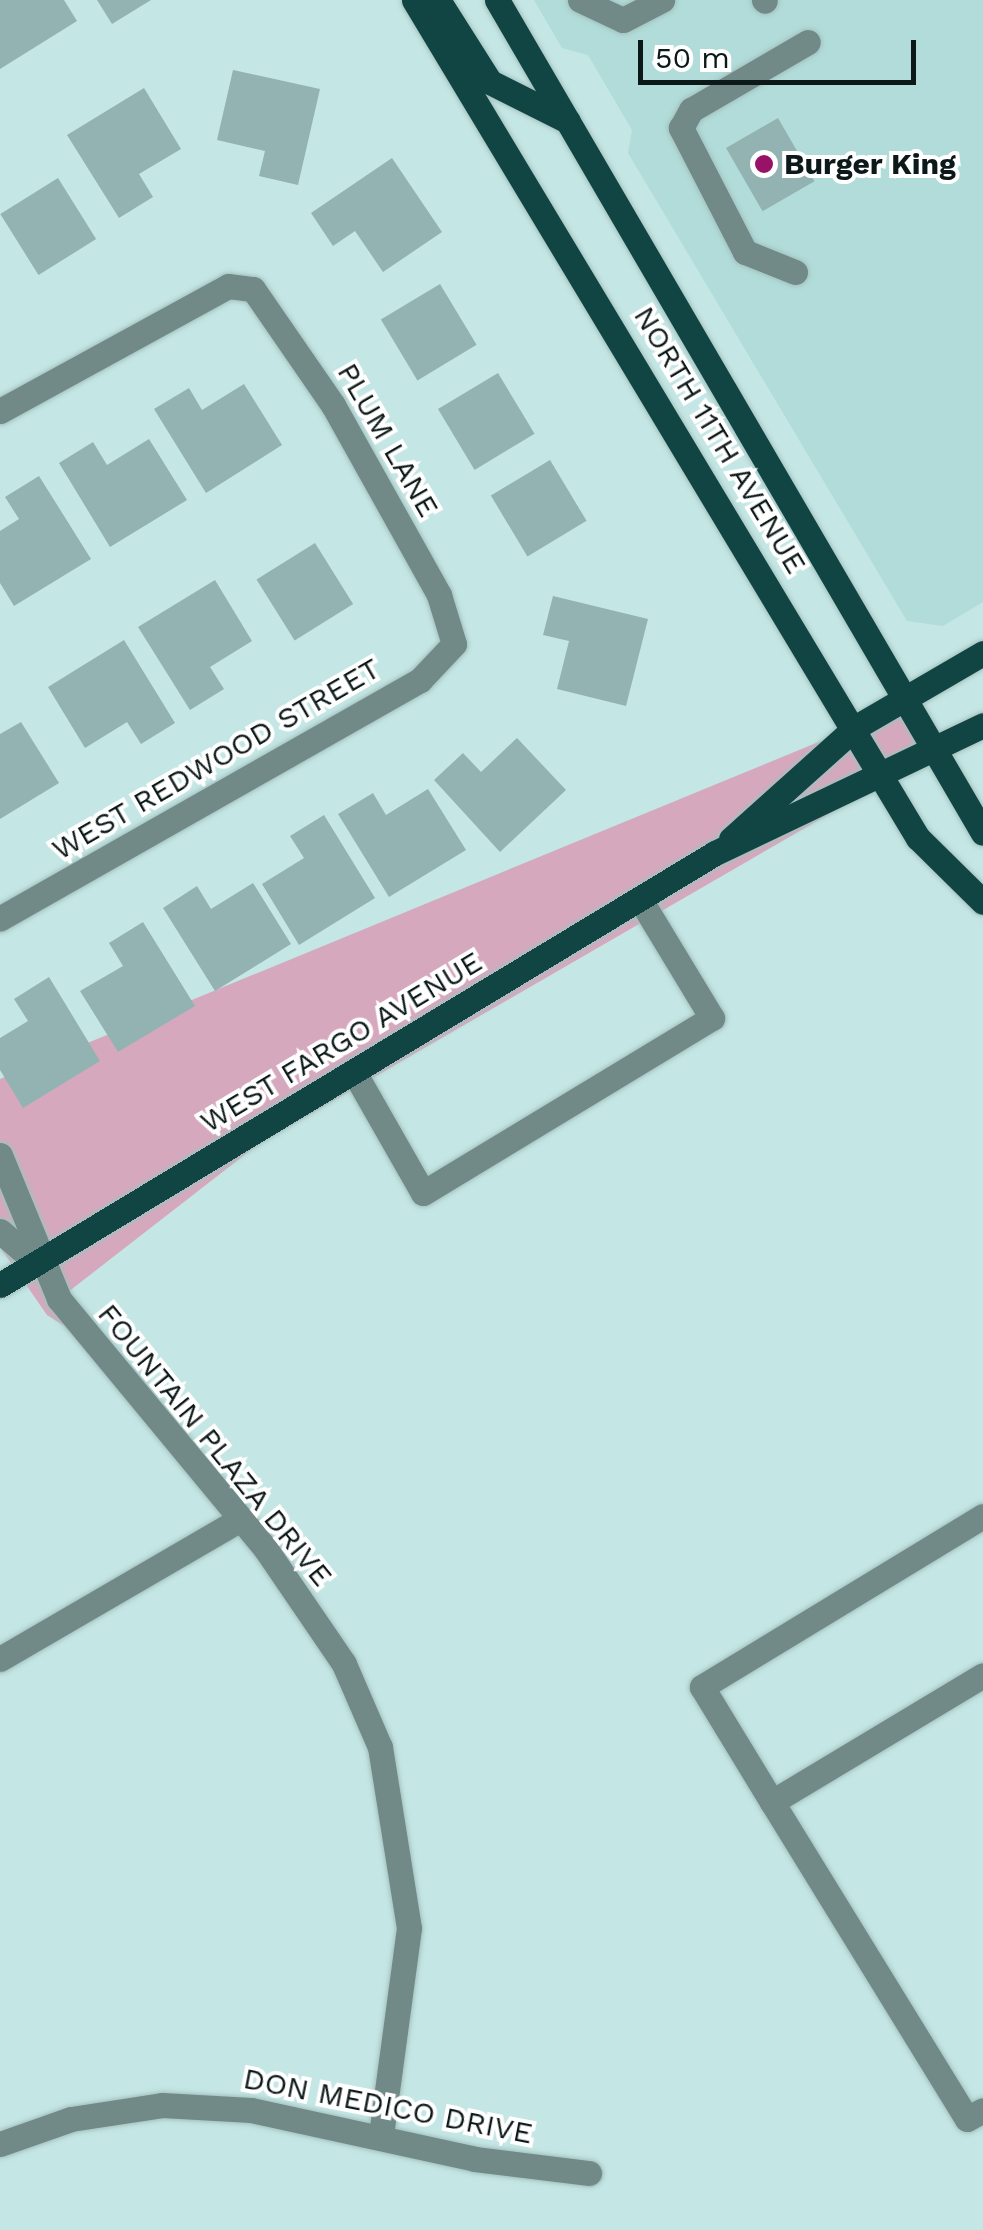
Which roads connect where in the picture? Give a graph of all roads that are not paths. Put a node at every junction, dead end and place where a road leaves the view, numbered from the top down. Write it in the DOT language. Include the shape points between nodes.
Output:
graph roads {
  1 [pos="414,0"];
  2 [pos="438,0"];
  3 [pos="497,0"];
  4 [pos="580,0"];
  5 [pos="662,0"];
  6 [pos="808,42"];
  7 [pos="571,122"];
  8 [pos="795,272"];
  9 [pos="0,412"];
  10 [pos="454,644"];
  11 [pos="983,653"];
  12 [pos="909,696"];
  13 [pos="983,725"];
  14 [pos="856,727"];
  15 [pos="940,750"];
  16 [pos="887,778"];
  17 [pos="983,833"];
  18 [pos="716,853"];
  19 [pos="640,898"];
  20 [pos="983,902"];
  21 [pos="0,919"];
  22 [pos="354,1072"];
  23 [pos="0,1155"];
  24 [pos="0,1231"];
  25 [pos="37,1263"];
  26 [pos="0,1285"];
  27 [pos="983,1516"];
  28 [pos="237,1521"];
  29 [pos="0,1659"];
  30 [pos="983,1675"];
  31 [pos="772,1802"];
  32 [pos="983,2110"];
  33 [pos="381,2135"];
  34 [pos="0,2144"];
  35 [pos="589,2173"];
  1 -- 14 [label="main road, NORTH 11TH AVENUE"];
  2 -- 7 [label="main road" via="490,82"];
  3 -- 7 [label="main road, NORTH 11TH AVENUE"];
  4 -- 5 [label="street" via="624,20"];
  6 -- 8 [label="street" via="690,110 680,128 745,252 773,271"];
  7 -- 12 [label="main road, NORTH 11TH AVENUE"];
  9 -- 10 [label="street, PLUM LANE" via="175,312 243,285 266,299 333,406 439,594"];
  10 -- 21 [label="street, WEST REDWOOD STREET" via="420,680"];
  11 -- 12 [label="main road, WEST FARGO AVENUE"];
  12 -- 14 [label="main road, WEST FARGO AVENUE"];
  12 -- 15 [label="main road, NORTH 11TH AVENUE"];
  13 -- 15 [label="main road, WEST FARGO AVENUE"];
  14 -- 16 [label="main road, NORTH 11TH AVENUE"];
  14 -- 18 [label="main road, WEST FARGO AVENUE"];
  15 -- 16 [label="main road, WEST FARGO AVENUE"];
  15 -- 17 [label="main road, NORTH 11TH AVENUE"];
  16 -- 18 [label="main road, WEST FARGO AVENUE"];
  16 -- 20 [label="main road, NORTH 11TH AVENUE" via="918,838"];
  18 -- 19 [label="main road, WEST FARGO AVENUE"];
  19 -- 22 [label="main road, WEST FARGO AVENUE"];
  19 -- 22 [label="street" via="712,1018 423,1193"];
  22 -- 25 [label="main road, WEST FARGO AVENUE"];
  23 -- 25 [label="street, FOUNTAIN PLAZA DRIVE" via="20,1189"];
  24 -- 25 [label="street, FOUNTAIN PLAZA DRIVE"];
  25 -- 26 [label="main road, WEST FARGO AVENUE"];
  25 -- 28 [label="street, FOUNTAIN PLAZA DRIVE" via="85,1339"];
  27 -- 31 [label="street" via="702,1687"];
  28 -- 29 [label="street"];
  28 -- 33 [label="street, FOUNTAIN PLAZA DRIVE" via="344,1664 380,1746 409,1928"];
  30 -- 31 [label="street"];
  31 -- 32 [label="street" via="967,2120"];
  33 -- 34 [label="street, DON MEDICO DRIVE" via="162,2105 71,2120"];
  33 -- 35 [label="street, DON MEDICO DRIVE"];
}
